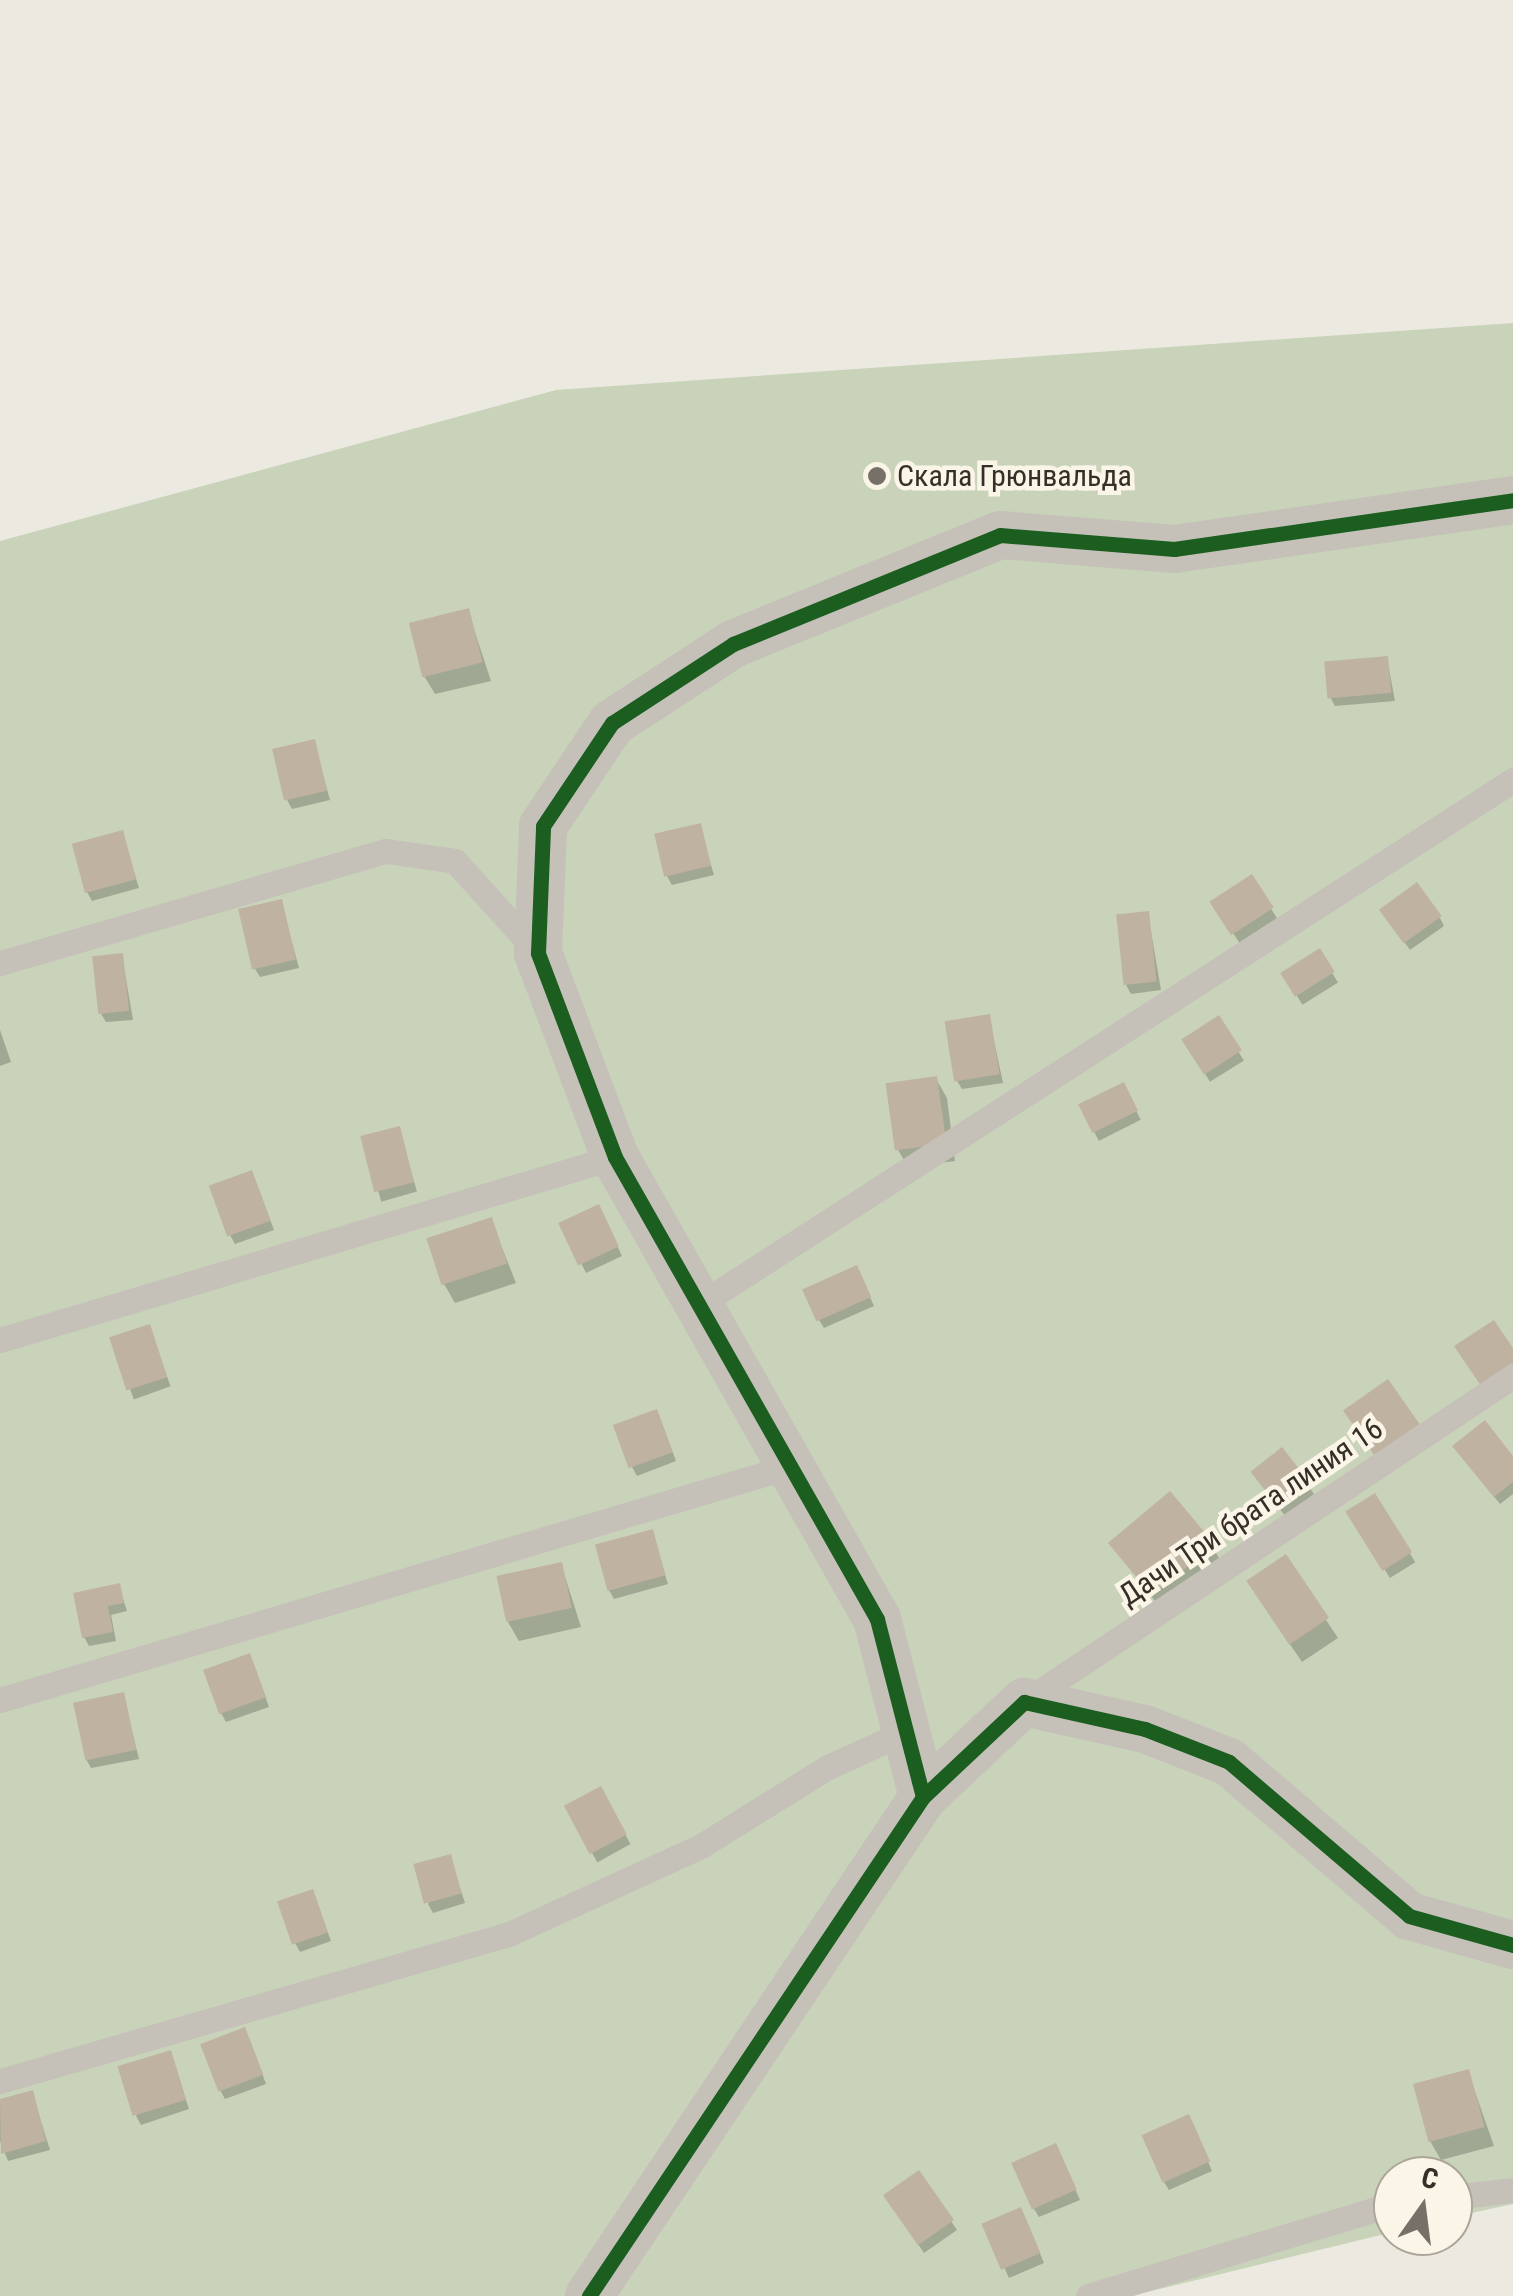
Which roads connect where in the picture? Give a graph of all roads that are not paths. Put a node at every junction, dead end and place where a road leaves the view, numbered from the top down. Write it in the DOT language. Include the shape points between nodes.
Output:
graph roads {
  1 [pos="1513,500"];
  2 [pos="1513,780"];
  3 [pos="538,953"];
  4 [pos="0,963"];
  5 [pos="616,1157"];
  6 [pos="703,1302"];
  7 [pos="0,1340"];
  8 [pos="1513,1376"];
  9 [pos="788,1467"];
  10 [pos="0,1700"];
  11 [pos="1024,1702"];
  12 [pos="904,1733"];
  13 [pos="924,1797"];
  14 [pos="1513,1945"];
  15 [pos="0,2081"];
  16 [pos="1513,2190"];
  17 [pos="1473,2195"];
  18 [pos="1373,2210"];
  19 [pos="589,2296"];
  20 [pos="1088,2296"];
  1 -- 3 [label="street" via="1174,549 1000,535 733,644 612,723 543,826"];
  2 -- 6 [label="lane"];
  3 -- 4 [label="lane" via="455,861 386,851"];
  3 -- 5 [label="street"];
  5 -- 6 [label="street"];
  5 -- 7 [label="lane"];
  6 -- 9 [label="street"];
  8 -- 11 [label="lane, Дачи Три брата линия 16"];
  9 -- 10 [label="lane"];
  9 -- 12 [label="street" via="878,1619"];
  11 -- 13 [label="street"];
  11 -- 14 [label="street" via="1144,1729 1230,1762 1409,1916"];
  12 -- 13 [label="street"];
  12 -- 15 [label="lane" via="828,1767 701,1846 508,1934"];
  13 -- 19 [label="street"];
  16 -- 17 [label="lane"];
  18 -- 20 [label="lane"];
}
